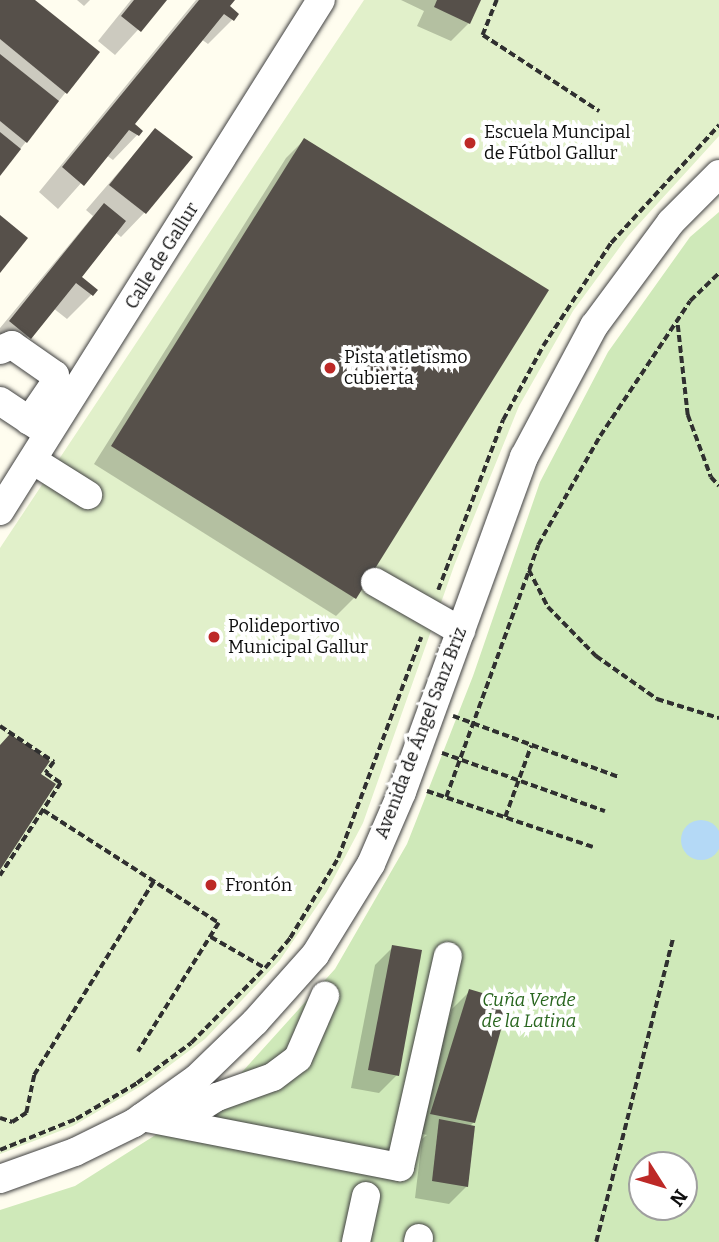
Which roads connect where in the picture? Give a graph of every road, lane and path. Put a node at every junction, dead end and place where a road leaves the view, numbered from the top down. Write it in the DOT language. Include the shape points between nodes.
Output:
graph roads {
  1 [pos="321,0"];
  2 [pos="497,0"];
  3 [pos="599,111"];
  4 [pos="719,125"];
  5 [pos="719,174"];
  6 [pos="719,273"];
  7 [pos="677,323"];
  8 [pos="0,350"];
  9 [pos="0,401"];
  10 [pos="40,428"];
  11 [pos="34,461"];
  12 [pos="719,486"];
  13 [pos="88,495"];
  14 [pos="0,511"];
  15 [pos="529,570"];
  16 [pos="375,582"];
  17 [pos="429,614"];
  18 [pos="461,631"];
  19 [pos="434,710"];
  20 [pos="719,718"];
  21 [pos="473,723"];
  22 [pos="0,726"];
  23 [pos="420,744"];
  24 [pos="531,747"];
  25 [pos="459,759"];
  26 [pos="618,777"];
  27 [pos="518,781"];
  28 [pos="405,783"];
  29 [pos="446,797"];
  30 [pos="43,810"];
  31 [pos="605,811"];
  32 [pos="505,817"];
  33 [pos="593,847"];
  34 [pos="0,876"];
  35 [pos="154,881"];
  36 [pos="211,937"];
  37 [pos="673,938"];
  38 [pos="448,956"];
  39 [pos="265,968"];
  40 [pos="325,996"];
  41 [pos="138,1052"];
  42 [pos="142,1117"];
  43 [pos="0,1118"];
  44 [pos="176,1123"];
  45 [pos="0,1150"];
  46 [pos="0,1179"];
  47 [pos="366,1196"];
  48 [pos="356,1242"];
  49 [pos="596,1242"];
  1 -- 10 [label="street, Calle de Gallur"];
  2 -- 3 [label="path" via="483,35"];
  4 -- 17 [label="path" via="611,243 543,346 503,419"];
  5 -- 18 [label="street, Avenida de Ángel Sanz Briz" via="671,222 594,326 524,457"];
  6 -- 7 [label="path" via="690,301"];
  7 -- 12 [label="path" via="688,415 711,477"];
  7 -- 15 [label="path" via="600,436 554,513"];
  8 -- 10 [label="street" via="12,345 55,375"];
  9 -- 10 [label="street"];
  10 -- 11 [label="street, Calle de Gallur"];
  11 -- 13 [label="street"];
  11 -- 14 [label="street, Calle de Gallur"];
  15 -- 20 [label="path" via="548,607 596,656 657,699"];
  15 -- 21 [label="path"];
  16 -- 17 [label="street"];
  17 -- 18 [label="street"];
  17 -- 39 [label="path" via="338,858 290,938"];
  18 -- 19 [label="street, Avenida de Ángel Sanz Briz"];
  19 -- 21 [label="path"];
  19 -- 23 [label="street, Avenida de Ángel Sanz Briz"];
  21 -- 24 [label="path"];
  21 -- 25 [label="path"];
  22 -- 30 [label="path" via="54,762 46,773 61,783"];
  23 -- 25 [label="path"];
  23 -- 28 [label="street, Avenida de Ángel Sanz Briz"];
  24 -- 26 [label="path"];
  24 -- 27 [label="path"];
  25 -- 27 [label="path"];
  25 -- 29 [label="path"];
  27 -- 31 [label="path"];
  27 -- 32 [label="path"];
  28 -- 29 [label="path"];
  28 -- 42 [label="street, Avenida de Ángel Sanz Briz" via="371,864 315,955 196,1079"];
  29 -- 32 [label="path"];
  30 -- 34 [label="path"];
  30 -- 35 [label="path"];
  32 -- 33 [label="path"];
  35 -- 36 [label="path" via="219,923"];
  35 -- 43 [label="path" via="34,1075 26,1113 12,1122"];
  36 -- 39 [label="path"];
  36 -- 41 [label="path"];
  37 -- 49 [label="path"];
  38 -- 44 [label="street" via="400,1167"];
  39 -- 45 [label="path" via="191,1043 137,1083 76,1119"];
  40 -- 44 [label="street" via="298,1058 273,1077 217,1097"];
  42 -- 44 [label="street"];
  42 -- 46 [label="street, Avenida de Ángel Sanz Briz" via="75,1152"];
  47 -- 48 [label="street"];
}
